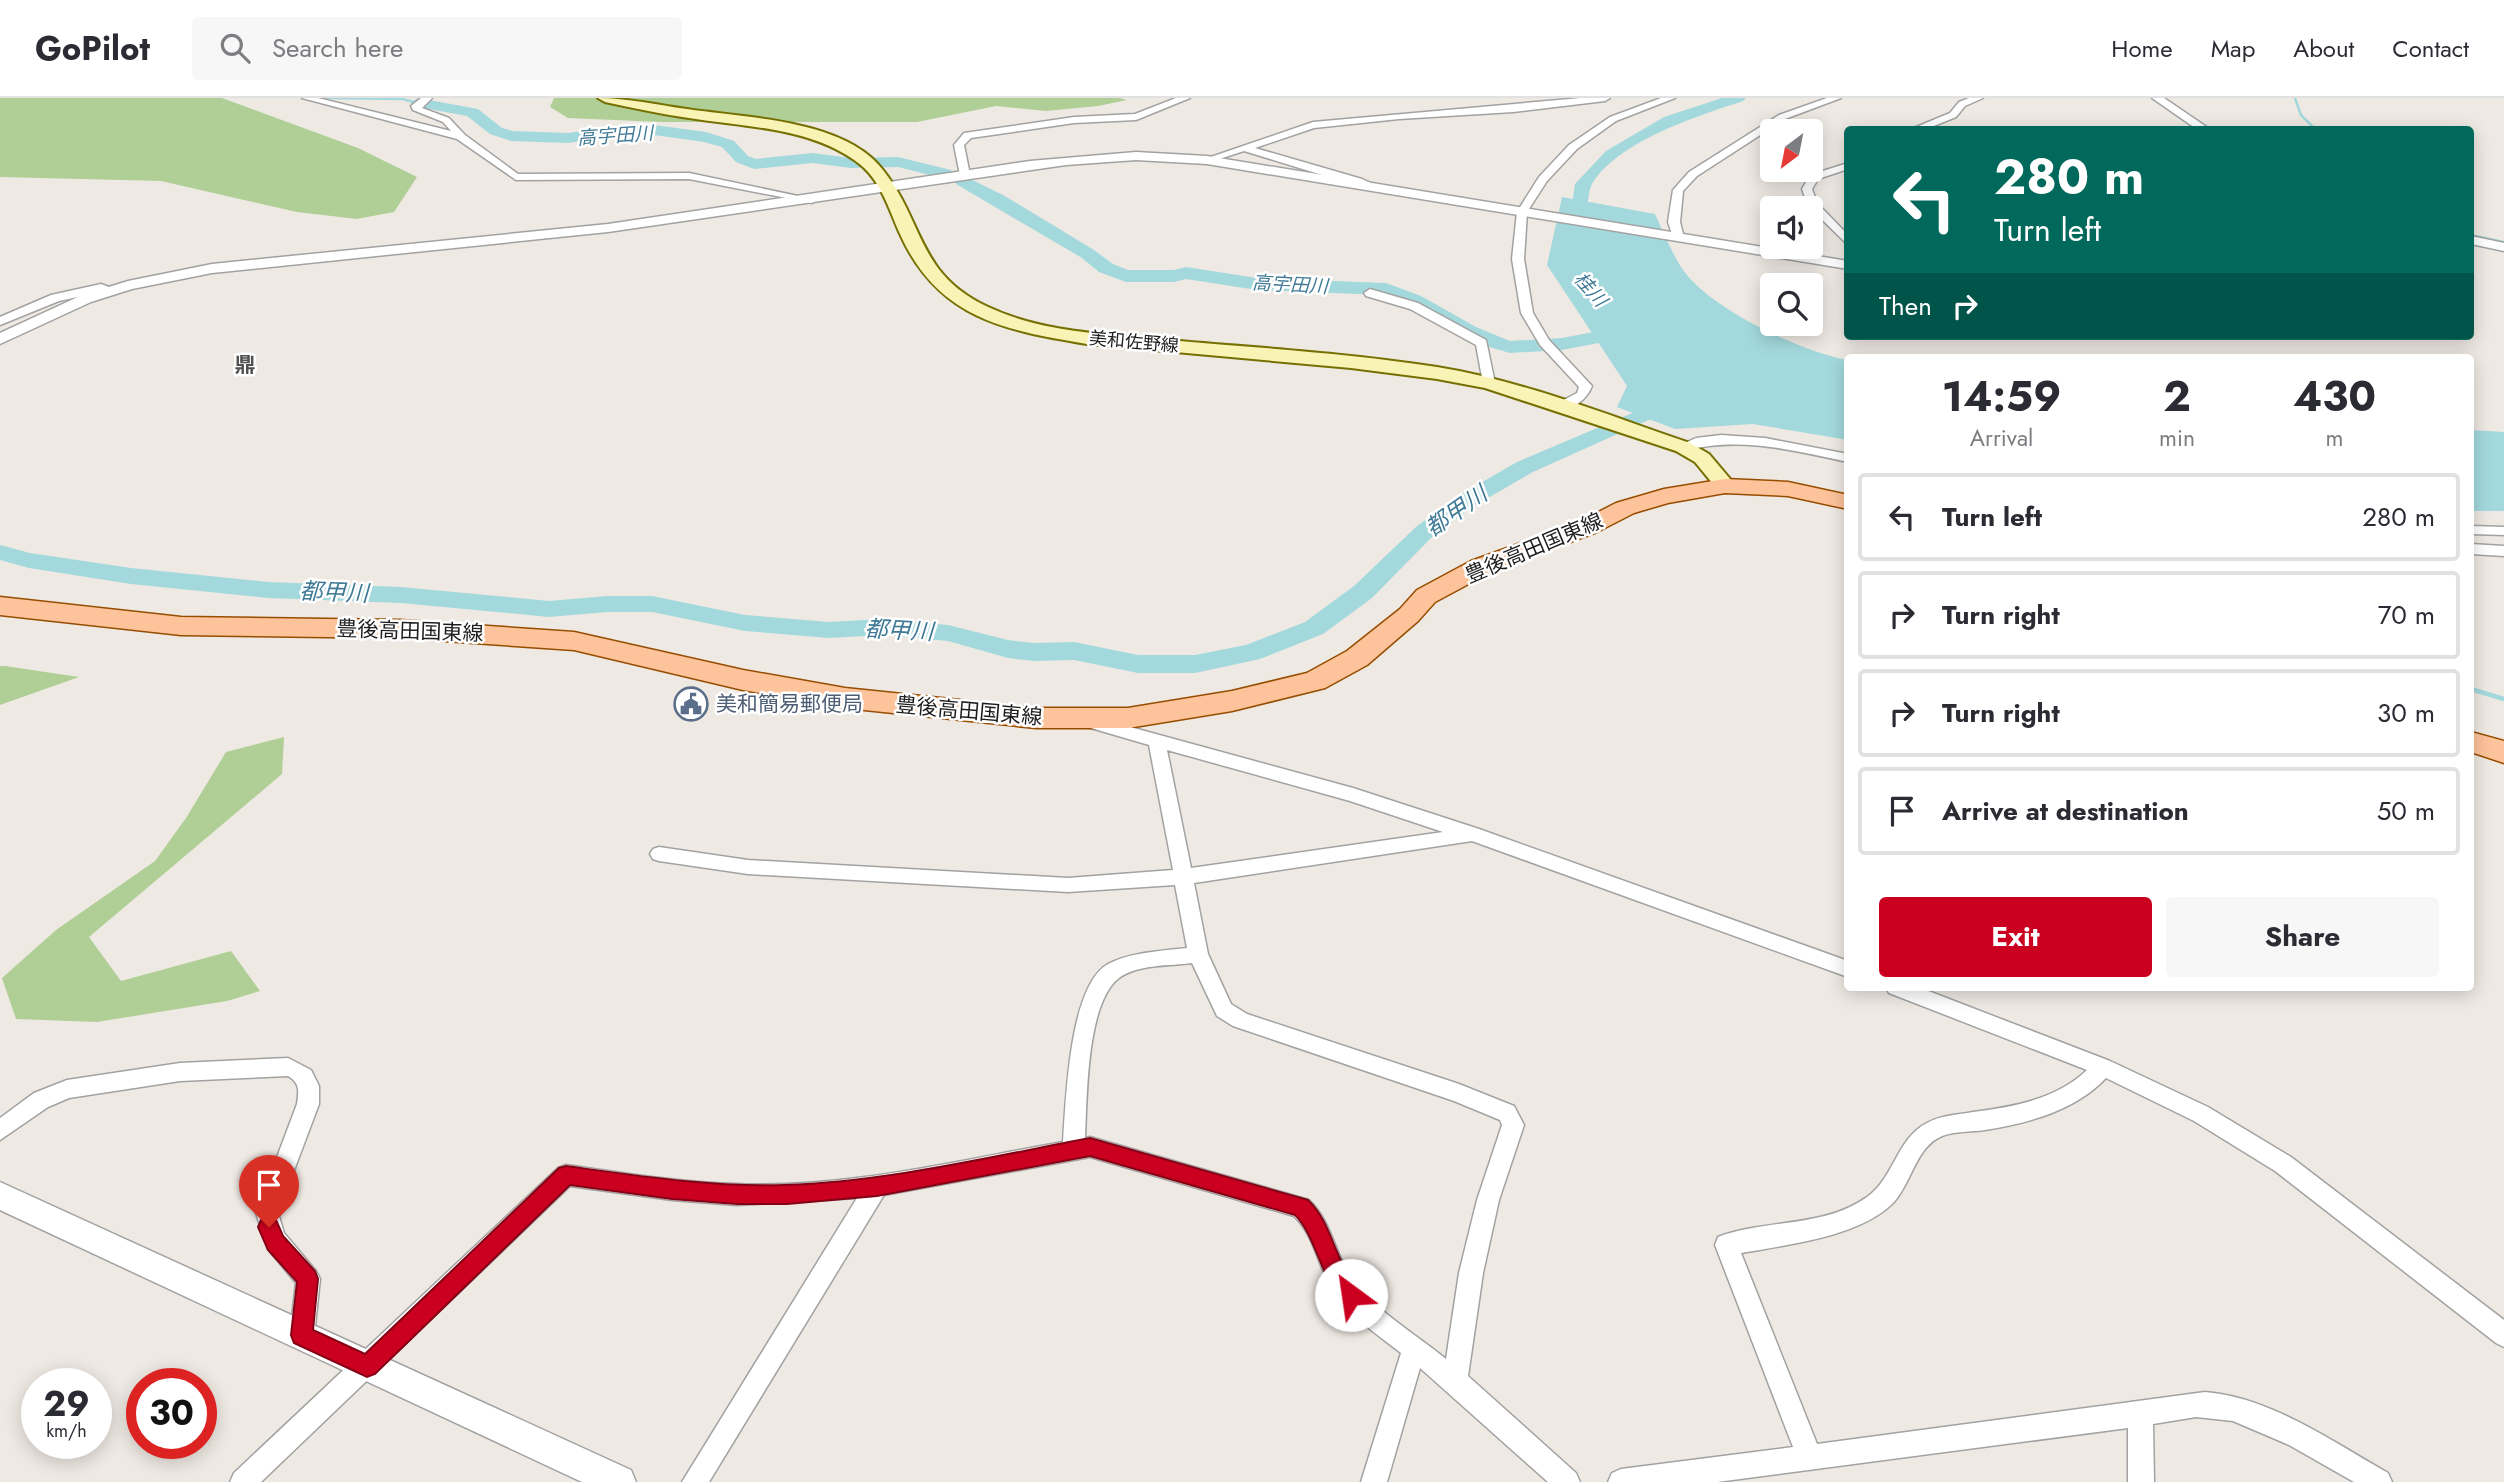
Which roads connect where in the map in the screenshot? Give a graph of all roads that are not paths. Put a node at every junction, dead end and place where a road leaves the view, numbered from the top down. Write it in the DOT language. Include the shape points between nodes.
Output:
graph roads {
  1 [pos="307,98"];
  2 [pos="605,98"];
  3 [pos="1185,98"];
  4 [pos="1605,98"];
  5 [pos="1645,98"];
  6 [pos="1836,98"];
  7 [pos="1978,98"];
  8 [pos="2157,98"];
  9 [pos="1666,99"];
  10 [pos="422,102"];
  11 [pos="1924,126"];
  12 [pos="2200,126"];
  13 [pos="461,137"];
  14 [pos="1245,148"];
  15 [pos="1207,160"];
  16 [pos="1844,167"];
  17 [pos="965,175"];
  18 [pos="1371,187"];
  19 [pos="887,188"];
  20 [pos="812,200"];
  21 [pos="1525,213"];
  22 [pos="1676,238"];
  23 [pos="1844,238"];
  24 [pos="2474,241"];
  25 [pos="2504,247"];
  26 [pos="1844,264"];
  27 [pos="108,289"];
  28 [pos="1370,293"];
  29 [pos="38,318"];
  30 [pos="0,321"];
  31 [pos="0,339"];
  32 [pos="1489,383"];
  33 [pos="1567,407"];
  34 [pos="1674,444"];
  35 [pos="1844,457"];
  36 [pos="1725,486"];
  37 [pos="1844,501"];
  38 [pos="2474,530"];
  39 [pos="2504,531"];
  40 [pos="2474,549"];
  41 [pos="2504,551"];
  42 [pos="0,606"];
  43 [pos="1079,720"];
  44 [pos="1157,740"];
  45 [pos="2474,744"];
  46 [pos="2504,752"];
  47 [pos="1473,834"];
  48 [pos="659,854"];
  49 [pos="1182,877"];
  50 [pos="1198,954"];
  51 [pos="1844,968"];
  52 [pos="1906,991"];
  53 [pos="2103,1068"];
  54 [pos="0,1130"];
  55 [pos="1073,1151"];
  56 [pos="877,1186"];
  57 [pos="0,1196"];
  58 [pos="302,1335"];
  59 [pos="2504,1335"];
  60 [pos="1413,1349"];
  61 [pos="367,1366"];
  62 [pos="1455,1381"];
  63 [pos="2140,1414"];
  64 [pos="1810,1457"];
  65 [pos="243,1482"];
  66 [pos="619,1482"];
  67 [pos="695,1482"];
  68 [pos="1374,1482"];
  69 [pos="1567,1482"];
  70 [pos="1621,1482"];
  71 [pos="2141,1482"];
  72 [pos="2379,1482"];
  1 -- 13 [label="street"];
  2 -- 19 [label="main road, 美和佐野線" via="795,130 841,145 867,162"];
  3 -- 17 [label="street" via="1136,117 1074,120 968,135 959,145"];
  4 -- 14 [label="street" via="1313,125"];
  5 -- 9 [label="street"];
  6 -- 22 [label="street" via="1782,117 1693,174 1678,190"];
  7 -- 11 [label="street"];
  8 -- 12 [label="street"];
  9 -- 21 [label="street" via="1613,119 1573,147 1542,179"];
  10 -- 13 [label="street" via="420,111 446,120"];
  13 -- 20 [label="street" via="516,177 689,176"];
  14 -- 15 [label="street"];
  14 -- 18 [label="street"];
  15 -- 17 [label="street" via="1105,156"];
  15 -- 18 [label="street"];
  16 -- 23 [label="street" via="1814,177 1807,189 1811,204"];
  17 -- 19 [label="street"];
  18 -- 21 [label="street"];
  19 -- 20 [label="street"];
  19 -- 32 [label="main road, 美和佐野線" via="930,273 954,294 1001,318 1087,338 1395,366"];
  20 -- 27 [label="street" via="562,234 204,269"];
  21 -- 22 [label="street"];
  21 -- 33 [label="street" via="1518,259 1527,313 1546,345 1586,386"];
  22 -- 26 [label="street"];
  24 -- 25 [label="street"];
  27 -- 29 [label="street"];
  27 -- 30 [label="street" via="55,298"];
  28 -- 32 [label="street" via="1414,306 1482,343"];
  29 -- 30 [label="street"];
  29 -- 31 [label="street"];
  32 -- 33 [label="main road, 美和佐野線"];
  33 -- 34 [label="main road, 美和佐野線"];
  34 -- 35 [label="street" via="1742,440"];
  34 -- 36 [label="main road, 美和佐野線" via="1702,458"];
  36 -- 37 [label="main road, 豊後高田国東線" via="1788,489"];
  36 -- 43 [label="main road, 豊後高田国東線" via="1625,508 1588,527 1480,567 1426,596 1357,658 1315,681 1232,701 1128,718"];
  38 -- 39 [label="street"];
  40 -- 41 [label="street"];
  42 -- 43 [label="main road, 豊後高田国東線" via="181,626 400,629 534,637 620,650 821,694"];
  43 -- 44 [label="street"];
  44 -- 47 [label="street"];
  44 -- 49 [label="street"];
  45 -- 46 [label="main road"];
  47 -- 49 [label="street"];
  47 -- 51 [label="street"];
  48 -- 49 [label="street" via="748,867 1020,884 1080,885"];
  49 -- 50 [label="street"];
  50 -- 55 [label="street" via="1129,966 1103,980 1090,1007 1084,1036"];
  50 -- 62 [label="street" via="1224,1010 1240,1020 1507,1113 1513,1125 1488,1200"];
  52 -- 53 [label="street"];
  53 -- 59 [label="street" via="2191,1109 2283,1164"];
  53 -- 64 [label="street" via="2069,1097 1931,1130 1885,1197 1867,1208 1815,1229 1726,1245"];
  54 -- 58 [label="street" via="41,1100 77,1087 180,1072 297,1070 310,1087 307,1104 267,1213 275,1243 308,1279"];
  55 -- 56 [label="street"];
  55 -- 60 [label="street" via="1090,1147 1301,1207 1313,1219 1342,1284"];
  56 -- 61 [label="street" via="737,1195 566,1175"];
  56 -- 67 [label="street"];
  57 -- 58 [label="street"];
  58 -- 61 [label="street"];
  60 -- 62 [label="street"];
  60 -- 68 [label="street"];
  61 -- 65 [label="street"];
  61 -- 66 [label="street"];
  62 -- 69 [label="street"];
  63 -- 64 [label="street"];
  63 -- 71 [label="street"];
  63 -- 72 [label="street" via="2184,1405 2215,1405 2292,1434"];
  64 -- 70 [label="street"];
}
